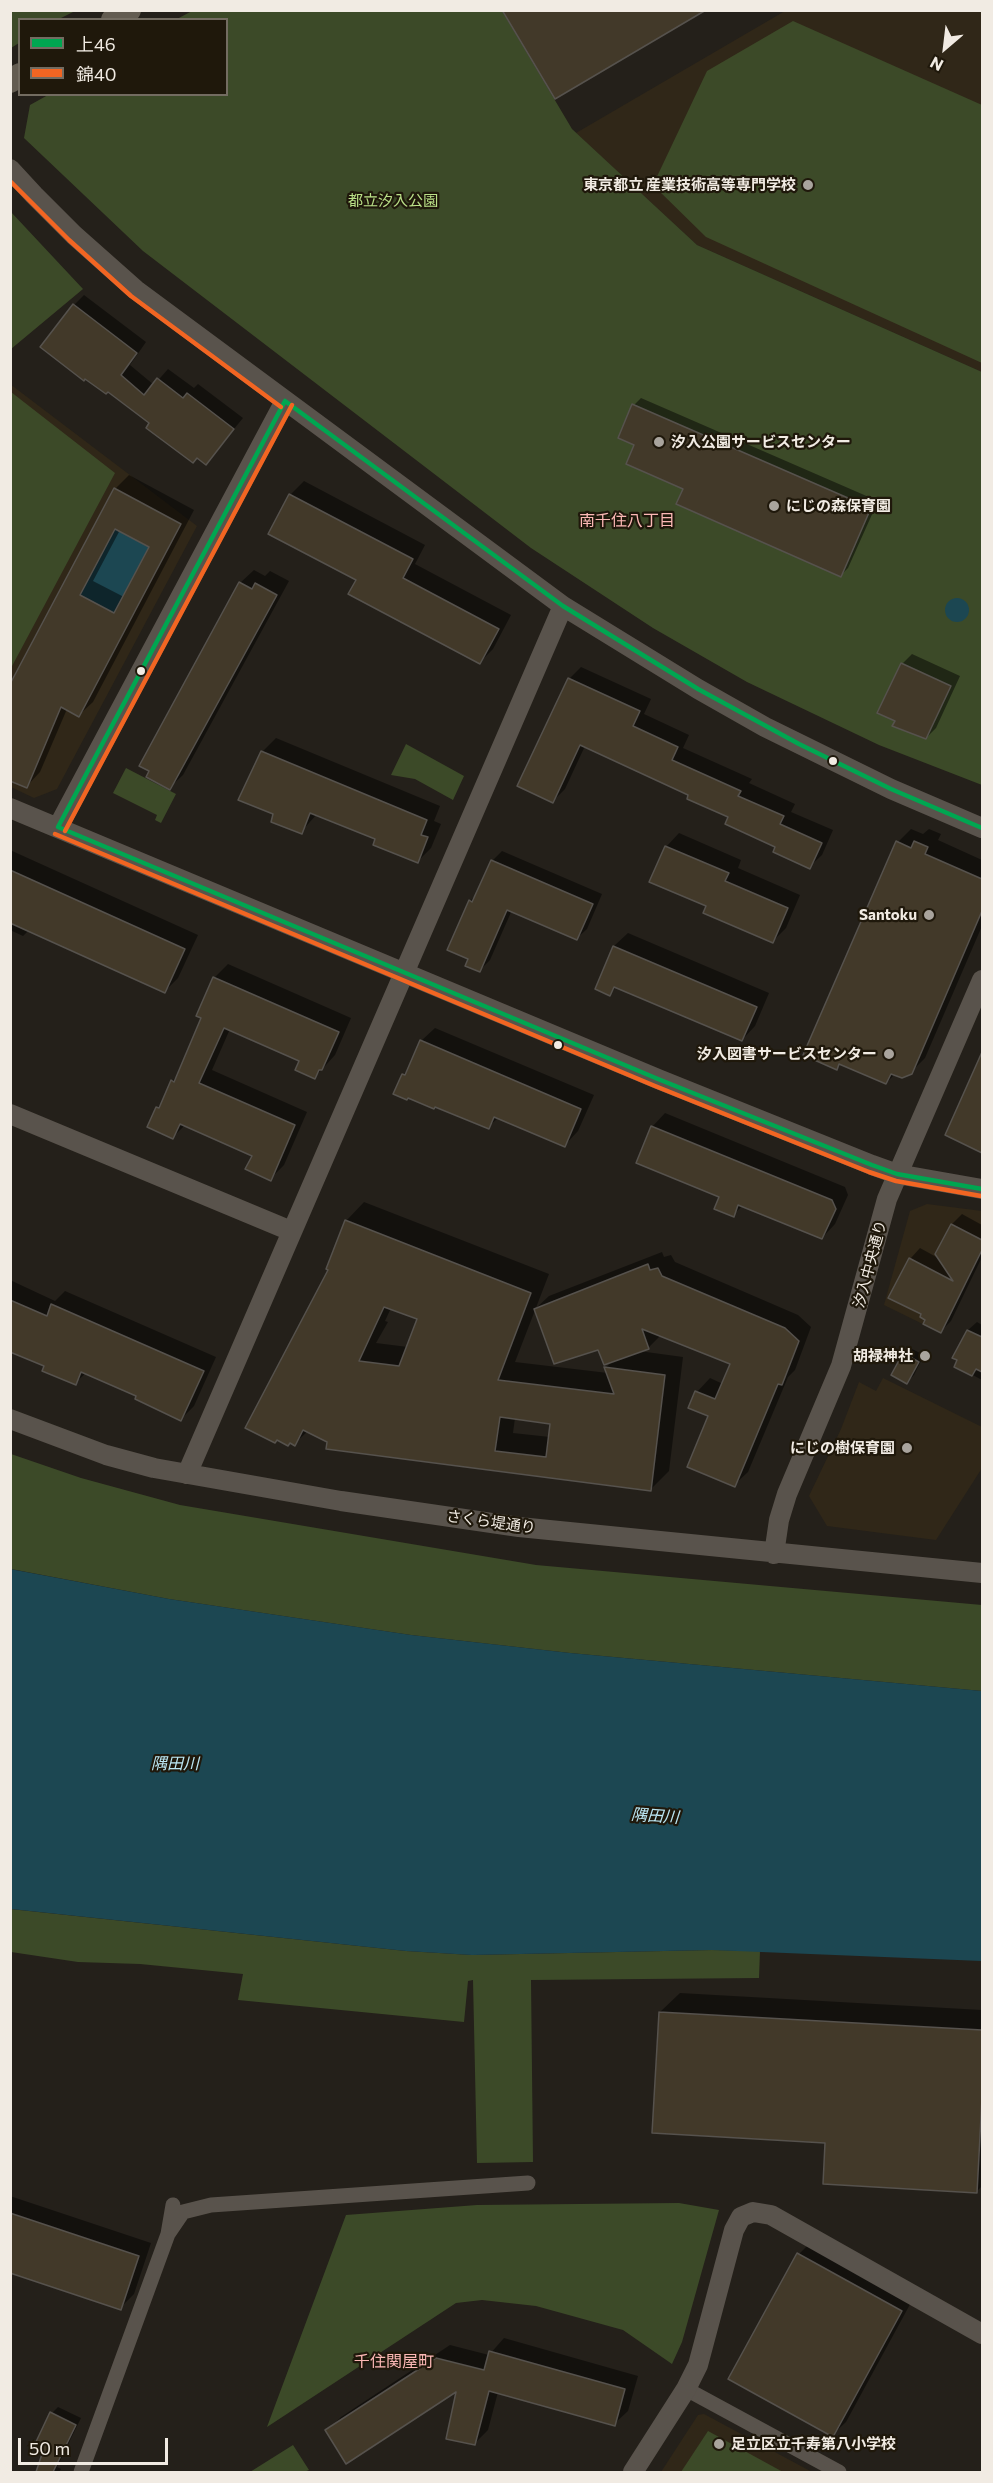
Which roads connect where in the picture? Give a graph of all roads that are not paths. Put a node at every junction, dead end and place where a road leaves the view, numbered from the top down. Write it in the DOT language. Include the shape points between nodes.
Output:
graph roads {
  1 [pos="129,10"];
  2 [pos="116,18"];
  3 [pos="10,169"];
  4 [pos="285,401"];
  5 [pos="563,606"];
  6 [pos="10,808"];
  7 [pos="58,827"];
  8 [pos="982,828"];
  9 [pos="405,973"];
  10 [pos="982,980"];
  11 [pos="10,1114"];
  12 [pos="897,1174"];
  13 [pos="982,1190"];
  14 [pos="291,1231"];
  15 [pos="10,1419"];
  16 [pos="187,1474"];
  17 [pos="774,1554"];
  18 [pos="982,1573"];
  19 [pos="528,2183"];
  20 [pos="172,2205"];
  21 [pos="168,2234"];
  22 [pos="982,2334"];
  23 [pos="686,2389"];
  24 [pos="84,2468"];
  25 [pos="633,2472"];
  26 [pos="839,2472"];
  1 -- 2 [label="main road"];
  3 -- 4 [label="street" via="66,227 136,290"];
  4 -- 5 [label="street"];
  4 -- 7 [label="street"];
  5 -- 8 [label="street" via="765,727 891,789"];
  5 -- 9 [label="street"];
  6 -- 7 [label="street"];
  7 -- 9 [label="street"];
  9 -- 12 [label="street"];
  9 -- 14 [label="street"];
  10 -- 12 [label="street, 汐入中央通り"];
  11 -- 14 [label="street"];
  12 -- 13 [label="street"];
  12 -- 17 [label="street, 汐入中央通り" via="841,1366 787,1494"];
  14 -- 16 [label="street"];
  15 -- 16 [label="street, さくら堤通り" via="106,1455"];
  16 -- 17 [label="street, さくら堤通り" via="519,1527"];
  17 -- 18 [label="street, さくら堤通り"];
  19 -- 21 [label="street" via="211,2205 183,2212"];
  20 -- 21 [label="street"];
  21 -- 24 [label="street"];
  22 -- 23 [label="street" via="771,2215 753,2212 741,2217 734,2230 698,2365"];
  23 -- 25 [label="street"];
  23 -- 26 [label="street"];
}
